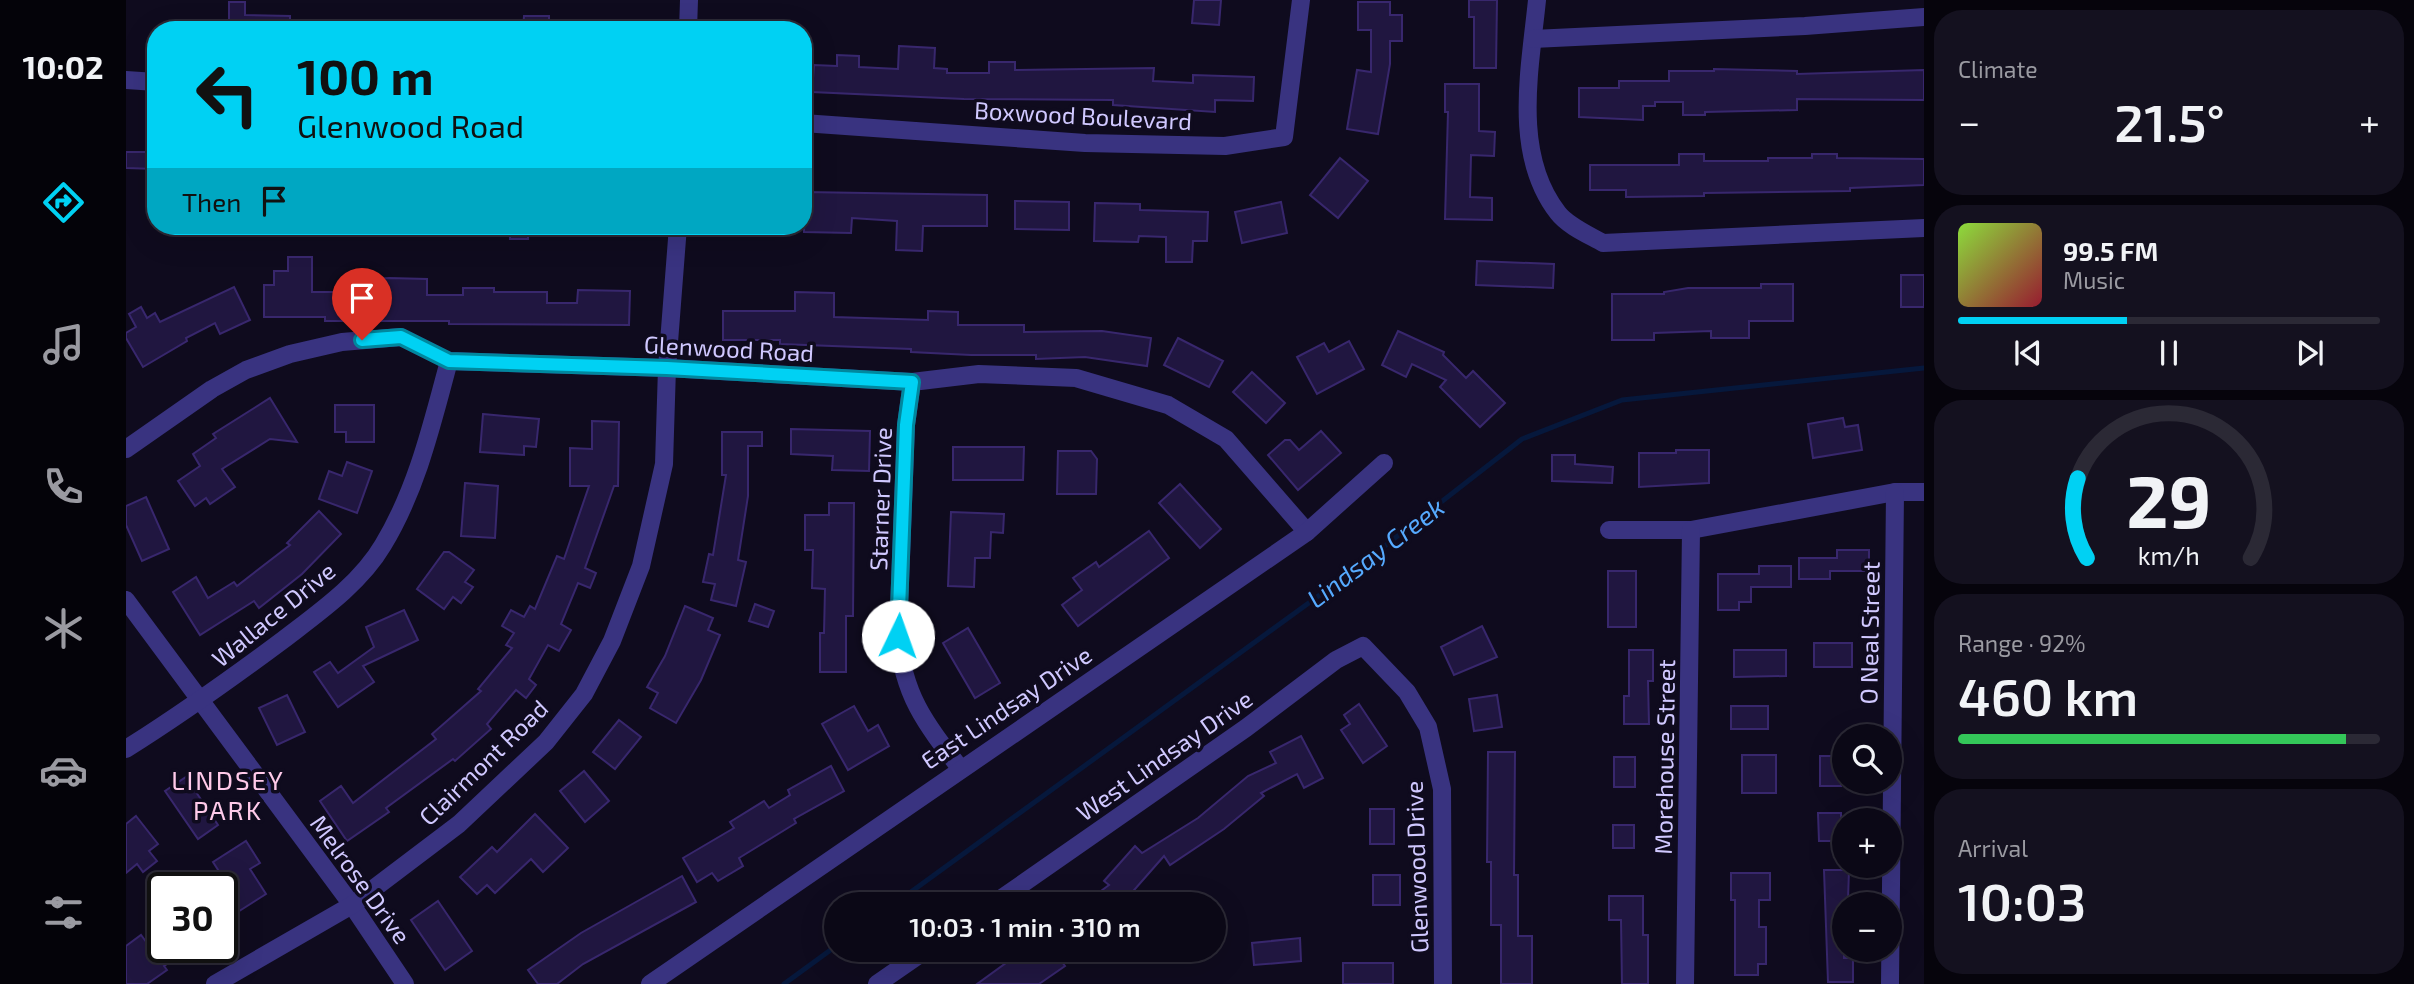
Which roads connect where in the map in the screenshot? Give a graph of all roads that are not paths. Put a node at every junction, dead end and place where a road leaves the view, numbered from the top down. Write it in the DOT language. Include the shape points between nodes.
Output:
graph roads {
  1 [pos="689,0"];
  2 [pos="1301,0"];
  3 [pos="1536,0"];
  4 [pos="1924,17"];
  5 [pos="688,21"];
  6 [pos="1533,39"];
  7 [pos="126,80"];
  8 [pos="147,81"];
  9 [pos="812,124"];
  10 [pos="1924,228"];
  11 [pos="677,235"];
  12 [pos="449,361"];
  13 [pos="667,368"];
  14 [pos="912,382"];
  15 [pos="126,449"];
  16 [pos="1384,463"];
  17 [pos="1895,492"];
  18 [pos="1924,492"];
  19 [pos="1609,530"];
  20 [pos="1691,530"];
  21 [pos="1307,532"];
  22 [pos="126,600"];
  23 [pos="1363,646"];
  24 [pos="200,702"];
  25 [pos="126,749"];
  26 [pos="960,768"];
  27 [pos="1011,892"];
  28 [pos="352,905"];
  29 [pos="909,962"];
  30 [pos="215,984"];
  31 [pos="405,984"];
  32 [pos="650,984"];
  33 [pos="877,984"];
  34 [pos="1443,984"];
  35 [pos="1685,984"];
  36 [pos="1890,984"];
  1 -- 5 [label="street"];
  2 -- 9 [label="street, Boxwood Boulevard" via="1283,137 1225,146 1085,143"];
  3 -- 6 [label="street"];
  4 -- 6 [label="street"];
  6 -- 10 [label="street" via="1527,119 1535,174 1560,215 1603,243"];
  7 -- 8 [label="street"];
  11 -- 13 [label="street, Clairmont Road"];
  12 -- 13 [label="street, Glenwood Road"];
  12 -- 15 [label="street, Glenwood Road" via="401,337 342,342 290,354 212,389"];
  12 -- 24 [label="street, Wallace Drive" via="424,451 382,548 317,614"];
  13 -- 14 [label="street, Glenwood Road"];
  13 -- 28 [label="street, Clairmont Road" via="664,464 641,566 612,641 584,694 546,742 459,824"];
  14 -- 21 [label="street, Glenwood Road" via="979,374 1076,378 1168,405 1226,439"];
  14 -- 26 [label="street, Starner Drive" via="906,425 898,636 901,662 920,716"];
  16 -- 21 [label="street, East Lindsay Drive"];
  17 -- 18 [label="street"];
  17 -- 20 [label="street"];
  17 -- 36 [label="street, O Neal Street"];
  19 -- 20 [label="street"];
  20 -- 35 [label="street, Morehouse Street"];
  21 -- 26 [label="street, East Lindsay Drive"];
  22 -- 24 [label="street, Melrose Drive"];
  23 -- 27 [label="street, West Lindsay Drive" via="1336,660"];
  23 -- 34 [label="street, Glenwood Drive" via="1407,692 1428,727 1442,789"];
  24 -- 25 [label="street, Wallace Drive"];
  24 -- 28 [label="street, Melrose Drive"];
  26 -- 32 [label="street, East Lindsay Drive"];
  28 -- 30 [label="street, Clairmont Road"];
  28 -- 31 [label="street, Melrose Drive"];
  29 -- 33 [label="street"];
}
